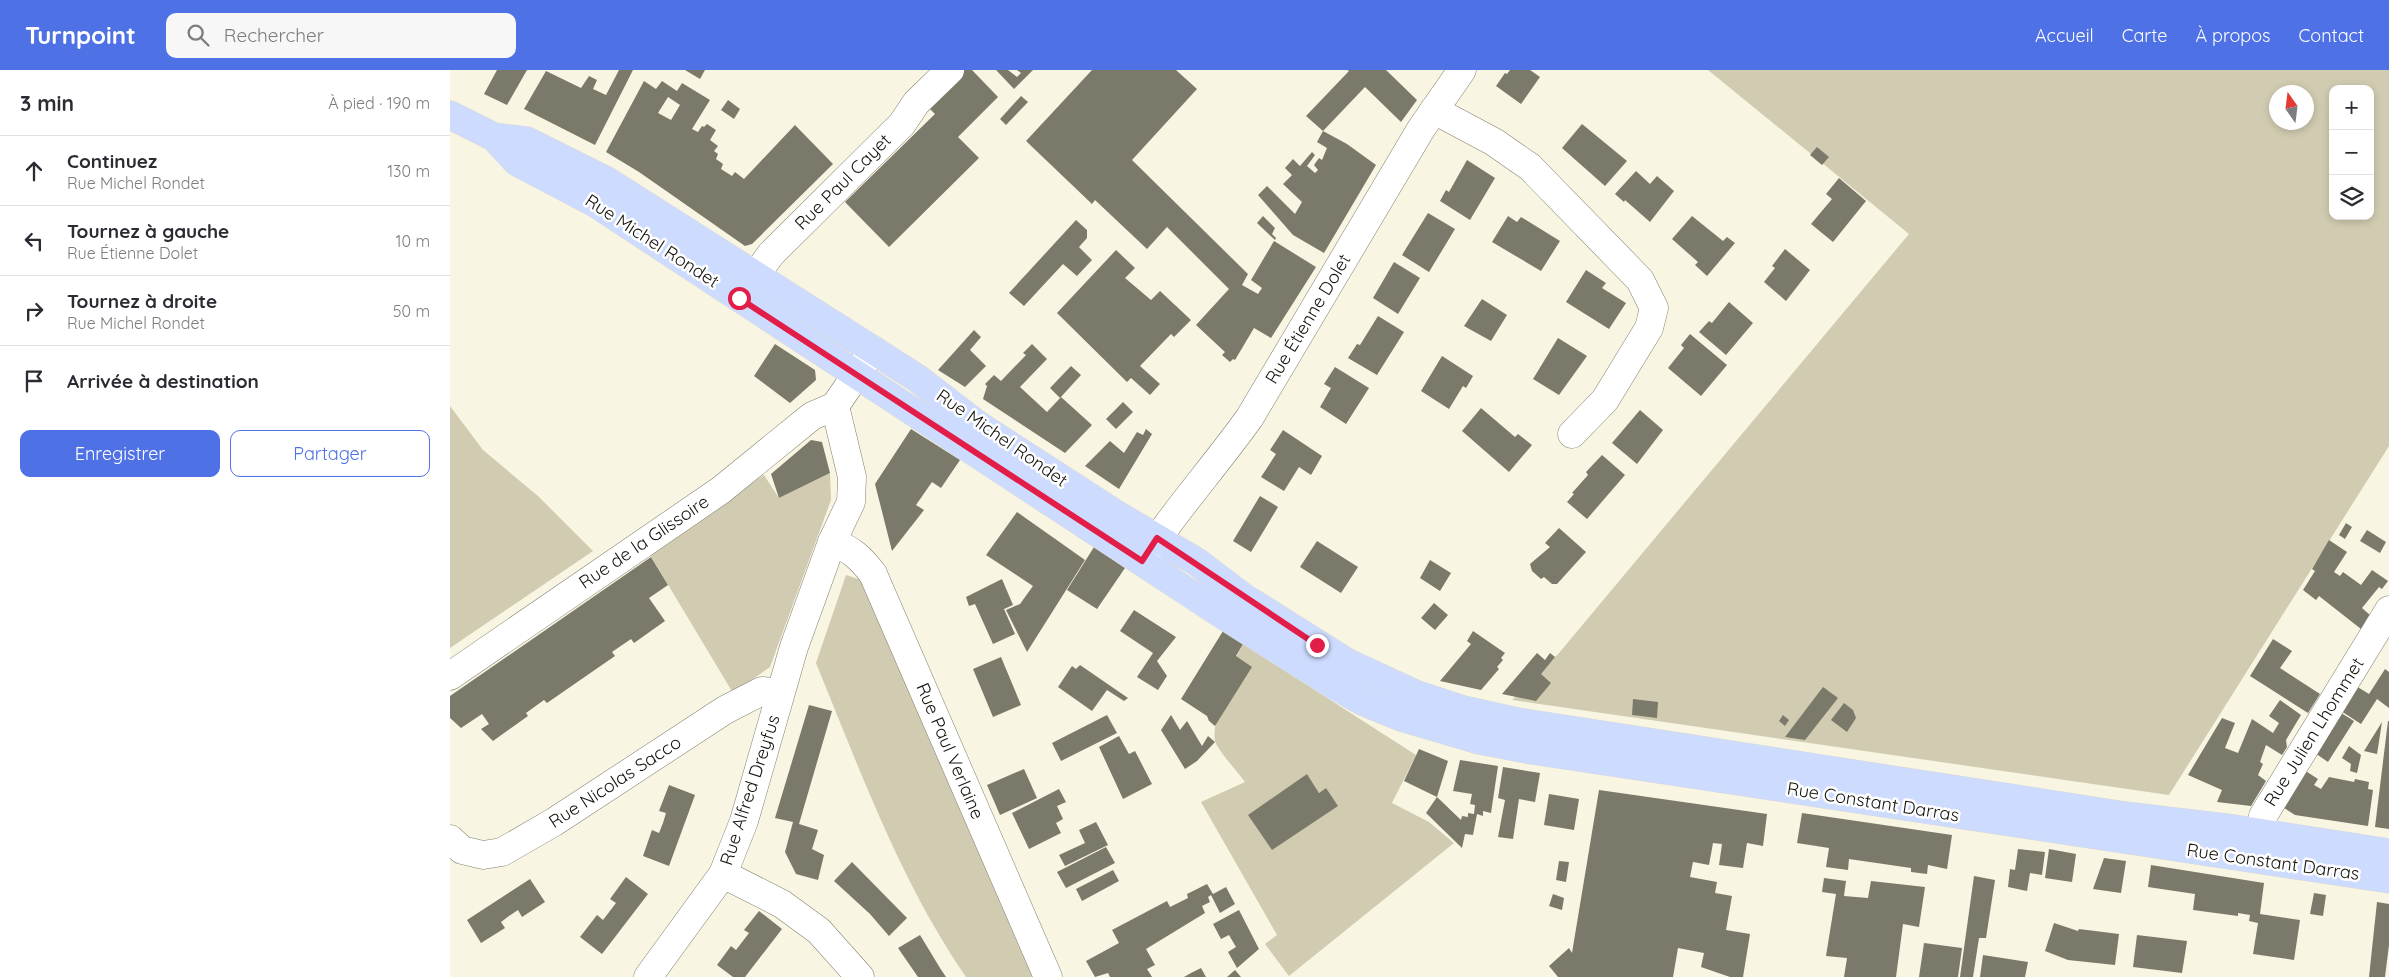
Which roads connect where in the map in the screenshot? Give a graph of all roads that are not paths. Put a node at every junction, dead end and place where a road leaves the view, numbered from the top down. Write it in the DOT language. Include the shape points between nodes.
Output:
graph roads {
  1 [pos="950,70"];
  2 [pos="1462,70"];
  3 [pos="1434,110"];
  4 [pos="450,116"];
  5 [pos="579,179"];
  6 [pos="755,274"];
  7 [pos="739,298"];
  8 [pos="873,350"];
  9 [pos="858,376"];
  10 [pos="836,406"];
  11 [pos="1572,434"];
  12 [pos="1157,538"];
  13 [pos="832,542"];
  14 [pos="1142,561"];
  15 [pos="2389,610"];
  16 [pos="1366,673"];
  17 [pos="450,676"];
  18 [pos="780,693"];
  19 [pos="1362,700"];
  20 [pos="2260,833"];
  21 [pos="450,838"];
  22 [pos="2389,853"];
  23 [pos="2258,860"];
  24 [pos="723,874"];
  25 [pos="2389,879"];
  26 [pos="648,977"];
  27 [pos="860,977"];
  28 [pos="1048,977"];
  1 -- 6 [label="street, Rue Paul Cayet" via="916,103 902,124 771,254"];
  2 -- 3 [label="street, Rue Étienne Dolet"];
  3 -- 11 [label="street" via="1494,142 1530,167 1640,280 1654,308 1649,328 1606,400"];
  3 -- 12 [label="street, Rue Étienne Dolet" via="1250,417"];
  4 -- 5 [label="main road" via="494,137 518,162"];
  5 -- 6 [label="main road, Rue Michel Rondet"];
  5 -- 7 [label="main road, Rue Michel Rondet"];
  6 -- 7 [label="street, Rue Paul Cayet"];
  6 -- 8 [label="main road, Rue Michel Rondet"];
  7 -- 9 [label="main road, Rue Michel Rondet"];
  8 -- 9 [label="street"];
  8 -- 12 [label="main road, Rue Michel Rondet" via="932,389 978,425"];
  9 -- 10 [label="street"];
  9 -- 14 [label="main road, Rue Michel Rondet"];
  10 -- 13 [label="street, Rue Alfred Dreyfus" via="852,488 848,513"];
  10 -- 17 [label="street, Rue de la Glissoire" via="812,416 721,490"];
  12 -- 14 [label="street, Rue Étienne Dolet"];
  12 -- 16 [label="main road, Rue Michel Rondet" via="1212,573 1243,598"];
  13 -- 18 [label="street, Rue Alfred Dreyfus"];
  13 -- 28 [label="street, Rue Paul Verlaine" via="861,558 873,574"];
  14 -- 19 [label="main road, Rue Michel Rondet" via="1230,620"];
  15 -- 20 [label="street, Rue Julien Lhommet" via="2263,816"];
  16 -- 20 [label="main road, Rue Constant Darras" via="1464,710 1518,722 2116,814"];
  18 -- 21 [label="street, Rue Nicolas Sacco" via="762,691 725,710 554,822 502,852 483,855 462,850"];
  18 -- 24 [label="street, Rue Alfred Dreyfus" via="744,821"];
  19 -- 23 [label="main road, Rue Constant Darras" via="1443,731 1531,750"];
  20 -- 22 [label="main road, Rue Constant Darras"];
  20 -- 23 [label="street, Rue Julien Lhommet"];
  23 -- 25 [label="main road, Rue Constant Darras"];
  24 -- 26 [label="street"];
  24 -- 27 [label="street, Rue Alfred Dreyfus" via="782,904 819,931"];
}
